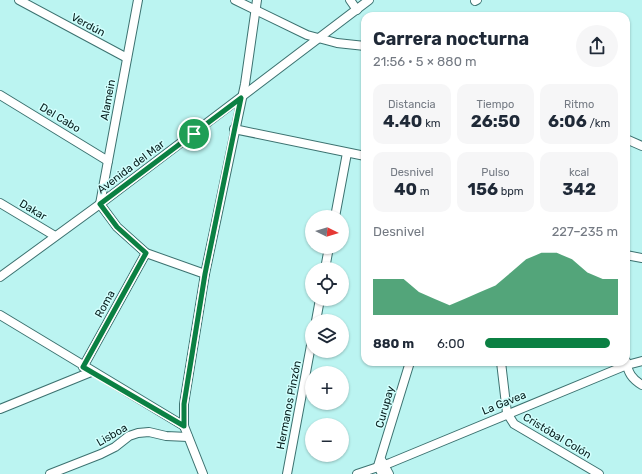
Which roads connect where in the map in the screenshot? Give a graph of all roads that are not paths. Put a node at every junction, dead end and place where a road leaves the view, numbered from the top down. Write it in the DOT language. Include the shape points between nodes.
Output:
graph roads {
  1 [pos="19,0"];
  2 [pos="138,0"];
  3 [pos="235,0"];
  4 [pos="257,0"];
  5 [pos="350,0"];
  6 [pos="369,0"];
  7 [pos="356,10"];
  8 [pos="255,11"];
  9 [pos="319,39"];
  10 [pos="361,45"];
  11 [pos="127,58"];
  12 [pos="0,95"];
  13 [pos="241,98"];
  14 [pos="234,129"];
  15 [pos="630,141"];
  16 [pos="642,146"];
  17 [pos="347,153"];
  18 [pos="361,155"];
  19 [pos="108,161"];
  20 [pos="0,203"];
  21 [pos="100,204"];
  22 [pos="336,210"];
  23 [pos="55,236"];
  24 [pos="146,253"];
  25 [pos="630,256"];
  26 [pos="642,258"];
  27 [pos="205,274"];
  28 [pos="0,277"];
  29 [pos="0,315"];
  30 [pos="309,358"];
  31 [pos="642,361"];
  32 [pos="630,362"];
  33 [pos="409,366"];
  34 [pos="501,366"];
  35 [pos="619,366"];
  36 [pos="627,366"];
  37 [pos="83,367"];
  38 [pos="91,372"];
  39 [pos="642,385"];
  40 [pos="0,409"];
  41 [pos="507,413"];
  42 [pos="184,426"];
  43 [pos="188,437"];
  44 [pos="383,468"];
  45 [pos="360,473"];
  46 [pos="50,474"];
  47 [pos="203,474"];
  48 [pos="287,474"];
  49 [pos="599,474"];
  1 -- 11 [label="street, Verdún"];
  2 -- 11 [label="street, Alamein"];
  3 -- 8 [label="street"];
  4 -- 8 [label="street"];
  5 -- 7 [label="street"];
  6 -- 7 [label="street, Avenida del Mar"];
  7 -- 9 [label="street, Avenida del Mar"];
  8 -- 9 [label="street"];
  8 -- 13 [label="street"];
  9 -- 10 [label="street"];
  9 -- 13 [label="street, Avenida del Mar"];
  11 -- 19 [label="street, Alamein"];
  12 -- 19 [label="street, Del Cabo"];
  13 -- 14 [label="street"];
  13 -- 21 [label="street, Avenida del Mar"];
  14 -- 17 [label="street"];
  14 -- 27 [label="street"];
  15 -- 16 [label="street"];
  17 -- 18 [label="street"];
  17 -- 22 [label="street"];
  19 -- 21 [label="street, Alamein"];
  20 -- 23 [label="street, Dakar"];
  21 -- 23 [label="street, Avenida del Mar"];
  21 -- 24 [label="street" via="117,227"];
  23 -- 28 [label="street, Avenida del Mar"];
  24 -- 27 [label="street"];
  24 -- 37 [label="street, Roma"];
  25 -- 26 [label="street"];
  27 -- 42 [label="street" via="184,404"];
  29 -- 37 [label="street"];
  30 -- 48 [label="street, Hermanos Pinzón"];
  31 -- 32 [label="street, La Gavea"];
  33 -- 44 [label="street, Curupay"];
  34 -- 41 [label="street"];
  35 -- 41 [label="street, La Gavea"];
  36 -- 39 [label="street" via="629,374"];
  37 -- 38 [label="street"];
  38 -- 40 [label="street"];
  38 -- 42 [label="street"];
  41 -- 44 [label="street, La Gavea"];
  41 -- 49 [label="street, Cristóbal Colón" via="514,424"];
  42 -- 43 [label="street"];
  43 -- 46 [label="street, Lisboa" via="138,433 101,454"];
  43 -- 47 [label="street"];
  44 -- 45 [label="street, La Gavea"];
}
